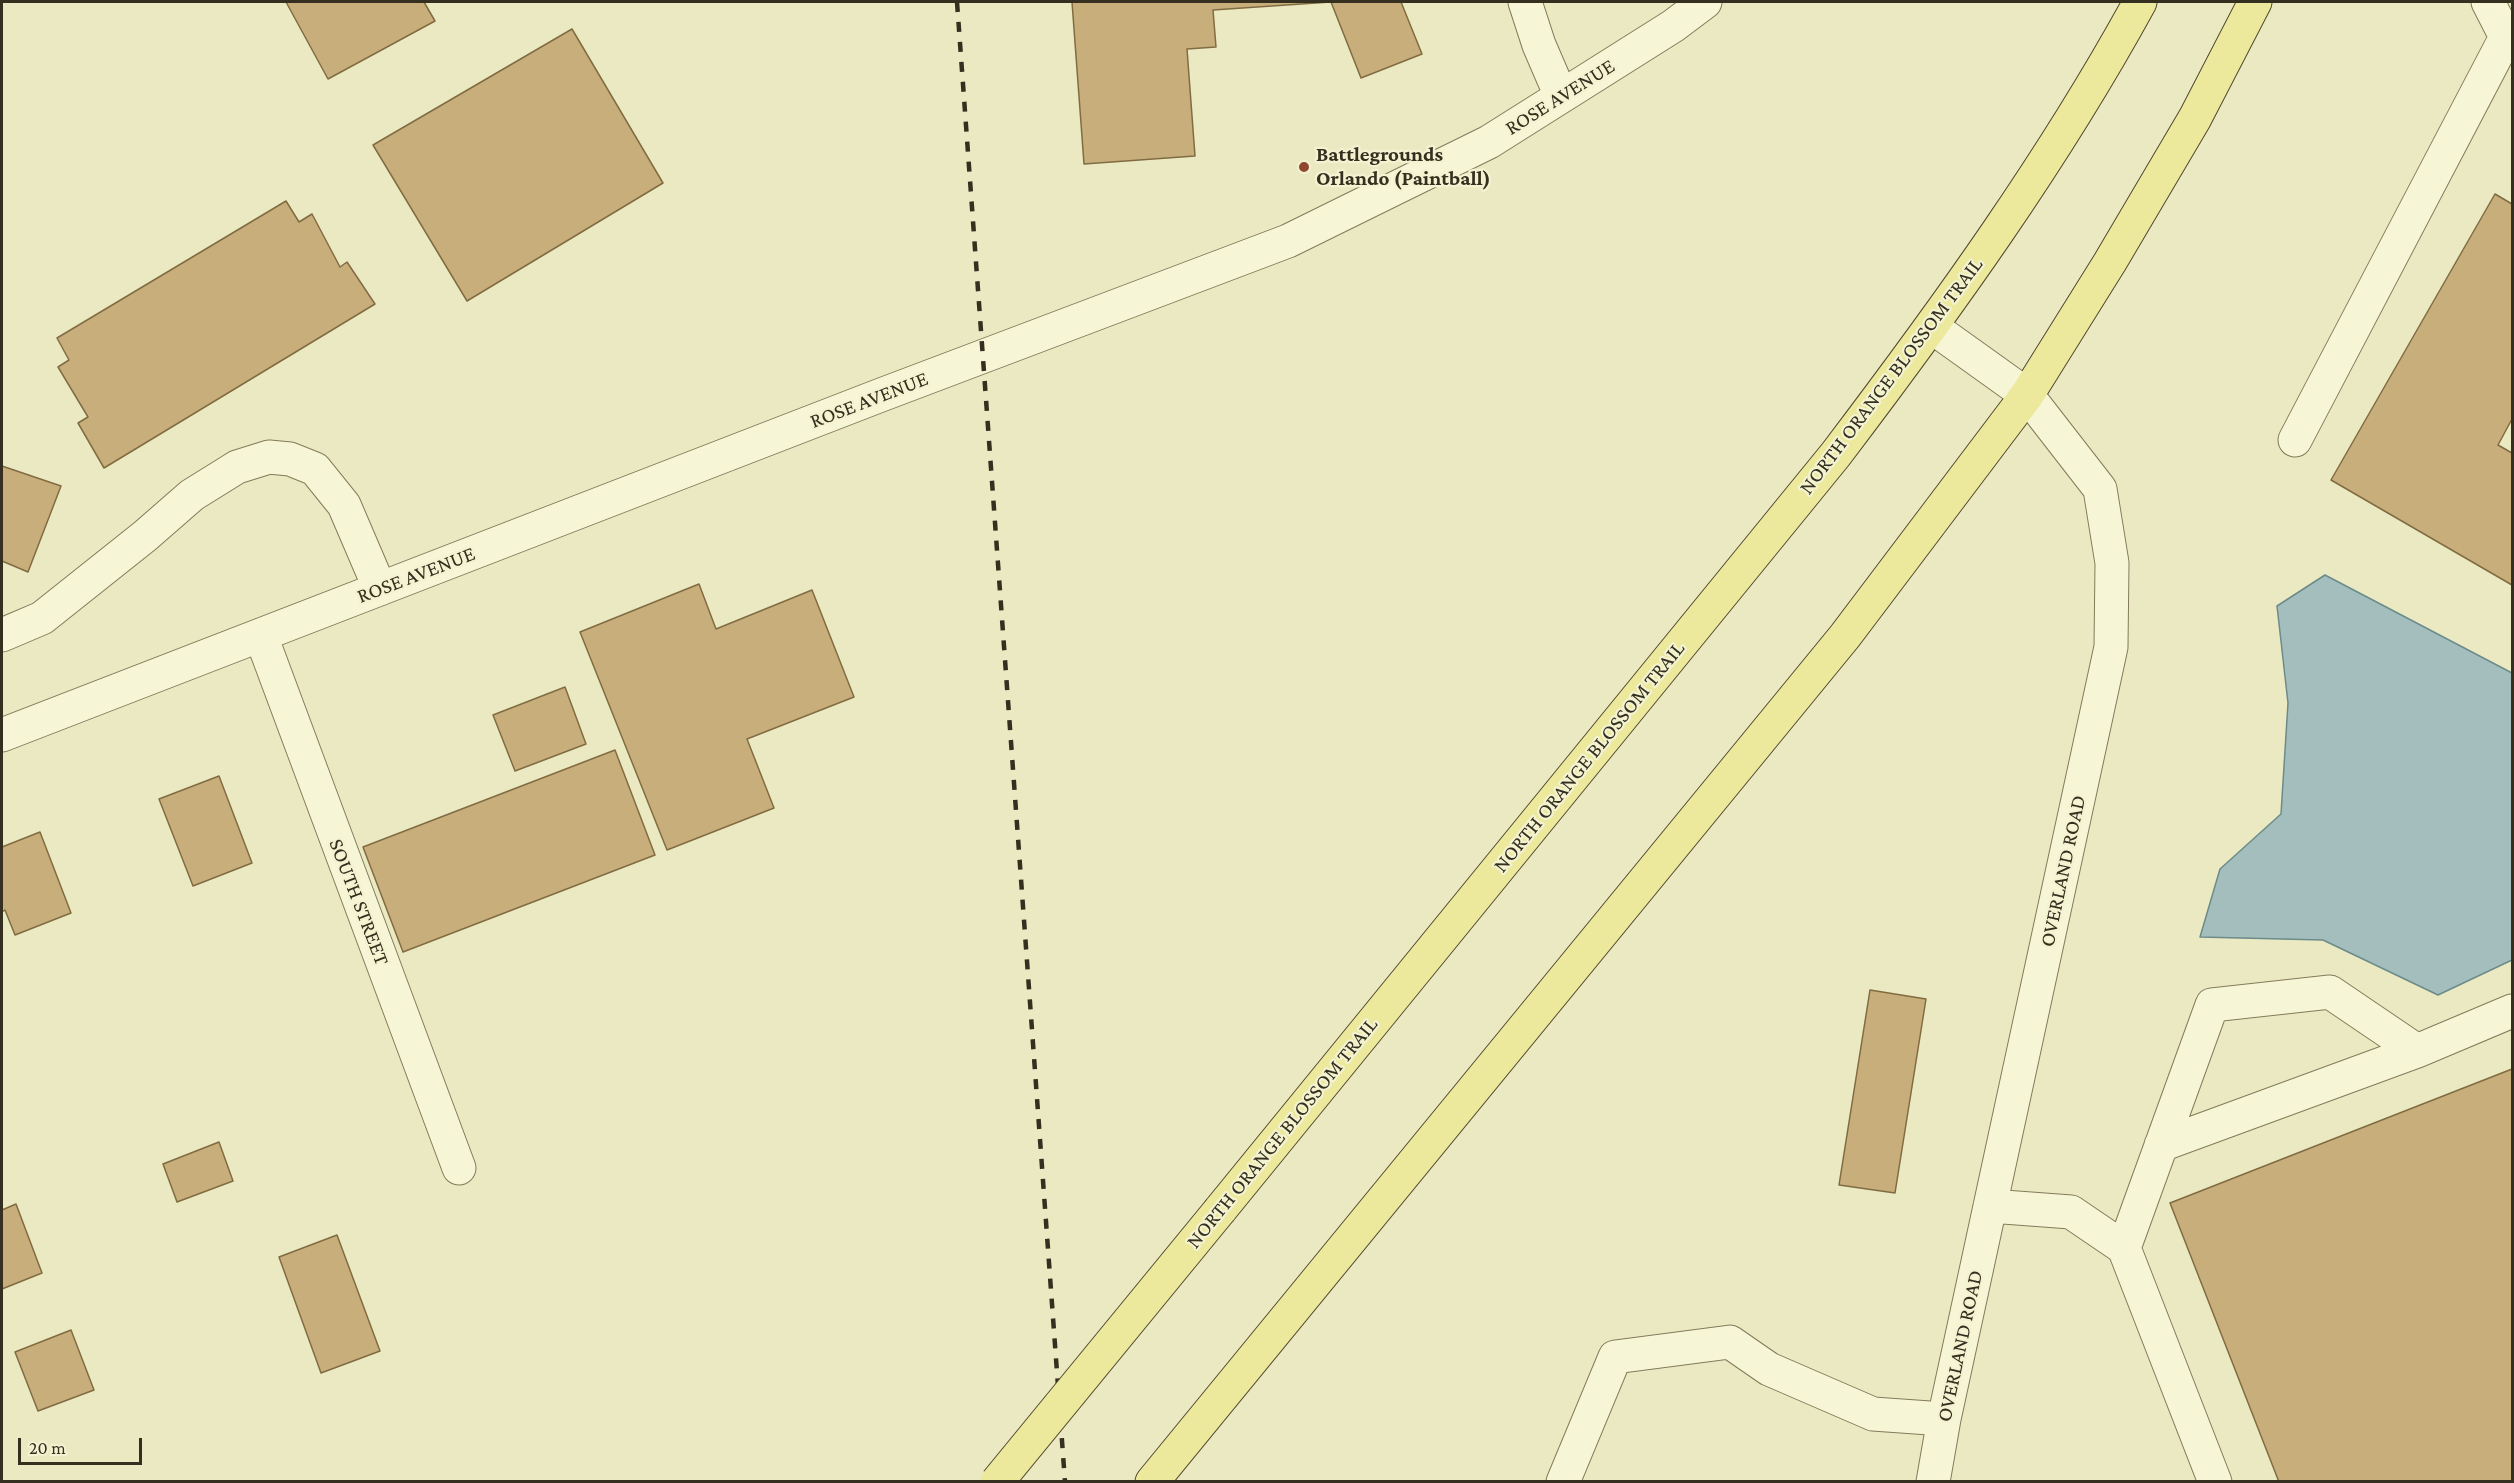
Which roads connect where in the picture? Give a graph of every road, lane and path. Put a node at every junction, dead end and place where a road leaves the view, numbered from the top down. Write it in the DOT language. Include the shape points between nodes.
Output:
graph roads {
  1 [pos="1525,2"];
  2 [pos="1705,2"];
  3 [pos="2140,2"];
  4 [pos="2255,2"];
  5 [pos="2488,2"];
  6 [pos="2509,43"];
  7 [pos="1561,96"];
  8 [pos="1932,327"];
  9 [pos="2027,395"];
  10 [pos="2295,440"];
  11 [pos="380,589"];
  12 [pos="2,636"];
  13 [pos="261,636"];
  14 [pos="2,735"];
  15 [pos="2512,1011"];
  16 [pos="2417,1051"];
  17 [pos="2161,1145"];
  18 [pos="459,1168"];
  19 [pos="1990,1206"];
  20 [pos="2124,1248"];
  21 [pos="1944,1419"];
  22 [pos="997,1482"];
  23 [pos="1152,1482"];
  24 [pos="1563,1482"];
  25 [pos="1933,1482"];
  26 [pos="2215,1482"];
  1 -- 7 [label="street"];
  2 -- 7 [label="street, ROSE AVENUE"];
  3 -- 8 [label="main road, NORTH ORANGE BLOSSOM TRAIL" via="2078,108"];
  4 -- 9 [label="main road" via="2195,118"];
  5 -- 6 [label="street"];
  6 -- 10 [label="street"];
  7 -- 11 [label="street, ROSE AVENUE" via="1489,142 1288,241"];
  8 -- 9 [label="street, OVERLAND ROAD"];
  8 -- 22 [label="main road, NORTH ORANGE BLOSSOM TRAIL, bridge" via="1836,454"];
  9 -- 19 [label="street, OVERLAND ROAD" via="2100,489 2112,563 2111,647"];
  9 -- 23 [label="main road" via="1845,636"];
  11 -- 12 [label="street" via="344,505 315,469 290,459 269,457 237,467 192,495 42,618"];
  11 -- 13 [label="street, ROSE AVENUE"];
  13 -- 14 [label="street, ROSE AVENUE"];
  13 -- 18 [label="street, SOUTH STREET"];
  15 -- 16 [label="street"];
  16 -- 17 [label="street"];
  16 -- 17 [label="street" via="2330,992 2212,1005"];
  17 -- 20 [label="street"];
  19 -- 20 [label="street" via="2071,1212"];
  19 -- 21 [label="street, OVERLAND ROAD"];
  20 -- 26 [label="street"];
  21 -- 24 [label="street" via="1873,1414 1769,1369 1730,1342 1616,1357"];
  21 -- 25 [label="street, OVERLAND ROAD"];
}
